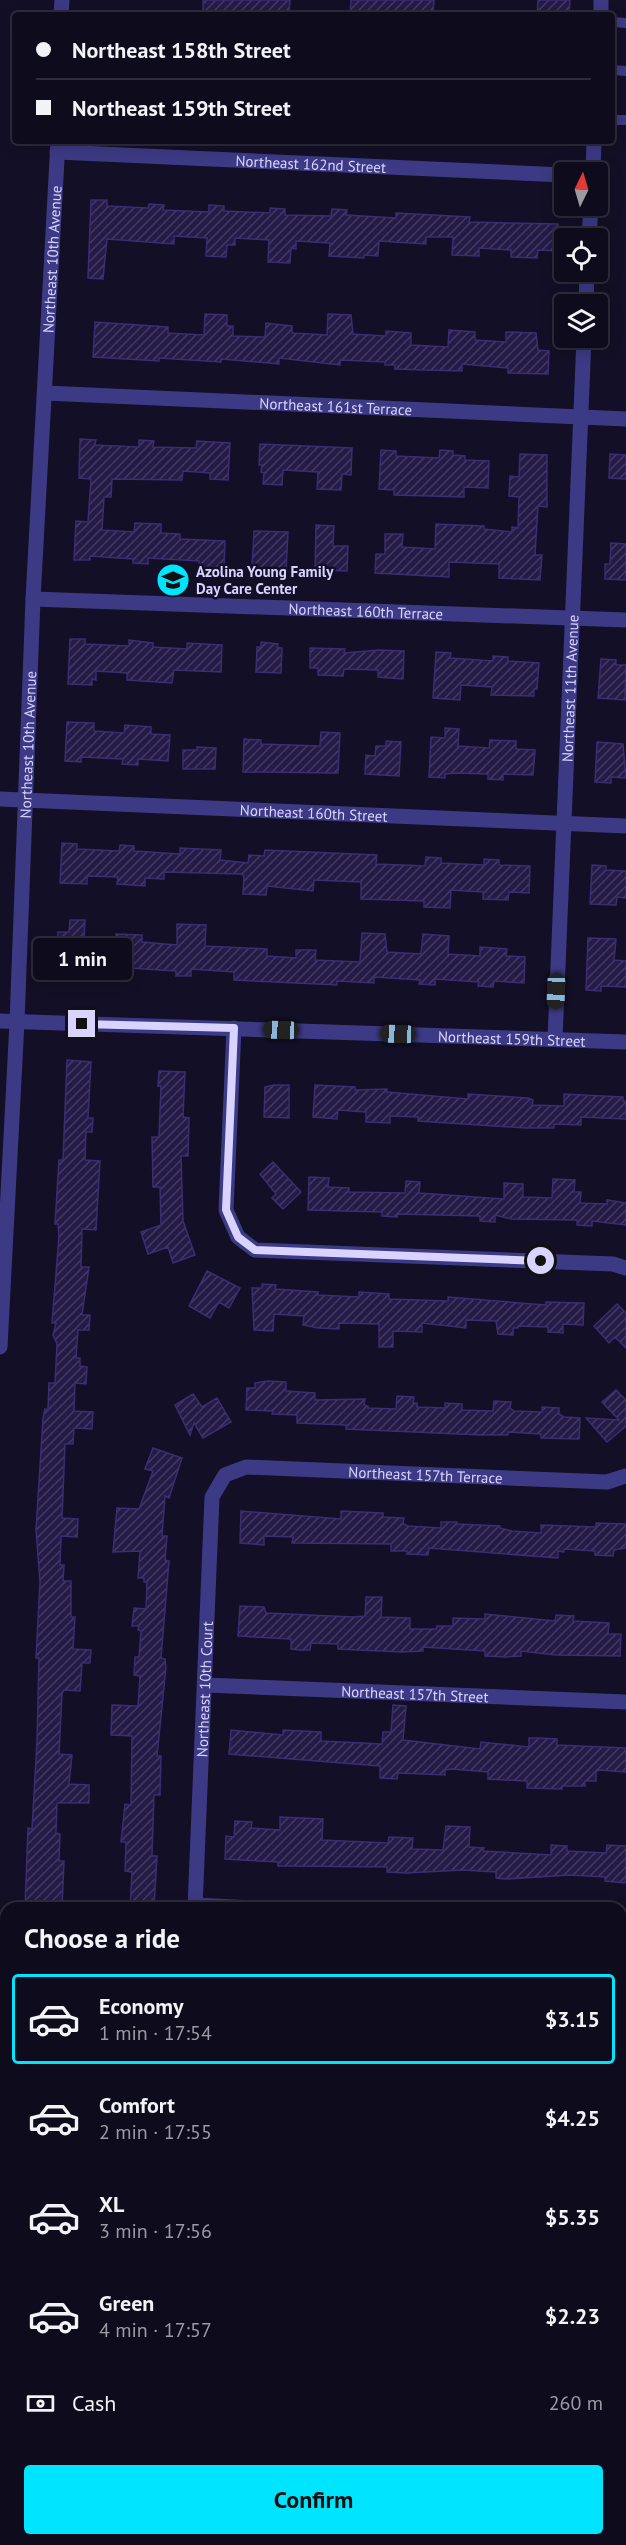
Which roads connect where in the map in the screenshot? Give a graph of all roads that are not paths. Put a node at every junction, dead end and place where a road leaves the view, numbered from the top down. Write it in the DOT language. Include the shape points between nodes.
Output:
graph roads {
  1 [pos="594,144"];
  2 [pos="58,147"];
  3 [pos="593,162"];
  4 [pos="554,174"];
  5 [pos="583,348"];
  6 [pos="45,393"];
  7 [pos="580,417"];
  8 [pos="626,419"];
  9 [pos="33,599"];
  10 [pos="571,617"];
  11 [pos="626,620"];
  12 [pos="0,799"];
  13 [pos="25,799"];
  14 [pos="563,824"];
  15 [pos="626,826"];
  16 [pos="0,1021"];
  17 [pos="17,1022"];
  18 [pos="234,1028"];
  19 [pos="555,1039"];
  20 [pos="626,1042"];
  21 [pos="3,1248"];
  22 [pos="626,1268"];
  23 [pos="0,1347"];
  24 [pos="225,1475"];
  25 [pos="626,1476"];
  26 [pos="205,1685"];
  27 [pos="626,1702"];
  28 [pos="195,1902"];
  1 -- 3 [label="street"];
  2 -- 4 [label="street, Northeast 162nd Street"];
  2 -- 6 [label="street, Northeast 10th Avenue"];
  5 -- 7 [label="street, Northeast 11th Avenue"];
  6 -- 7 [label="street, Northeast 161st Terrace"];
  6 -- 9 [label="street, Northeast 10th Avenue"];
  7 -- 8 [label="street, Northeast 161st Terrace"];
  7 -- 10 [label="street, Northeast 11th Avenue"];
  9 -- 10 [label="street, Northeast 160th Terrace"];
  9 -- 13 [label="street, Northeast 10th Avenue"];
  10 -- 11 [label="street, Northeast 160th Terrace"];
  10 -- 14 [label="street, Northeast 11th Avenue"];
  12 -- 13 [label="street, Northeast 160th Street"];
  13 -- 14 [label="street, Northeast 160th Street"];
  13 -- 17 [label="street, Northeast 10th Avenue"];
  14 -- 15 [label="street, Northeast 160th Street"];
  14 -- 19 [label="street, Northeast 11th Avenue"];
  16 -- 17 [label="street, Northeast 159th Street"];
  17 -- 18 [label="street, Northeast 159th Street"];
  17 -- 21 [label="street, Northeast 10th Avenue"];
  18 -- 19 [label="street, Northeast 159th Street"];
  18 -- 22 [label="street" via="226,1210 238,1237 255,1250 613,1264"];
  19 -- 20 [label="street, Northeast 159th Street"];
  21 -- 23 [label="street, Northeast 10th Avenue"];
  24 -- 25 [label="street, Northeast 157th Terrace" via="246,1467 607,1482"];
  24 -- 26 [label="street, Northeast 10th Court" via="212,1497"];
  26 -- 27 [label="street, Northeast 157th Street"];
  26 -- 28 [label="street, Northeast 10th Court"];
}
